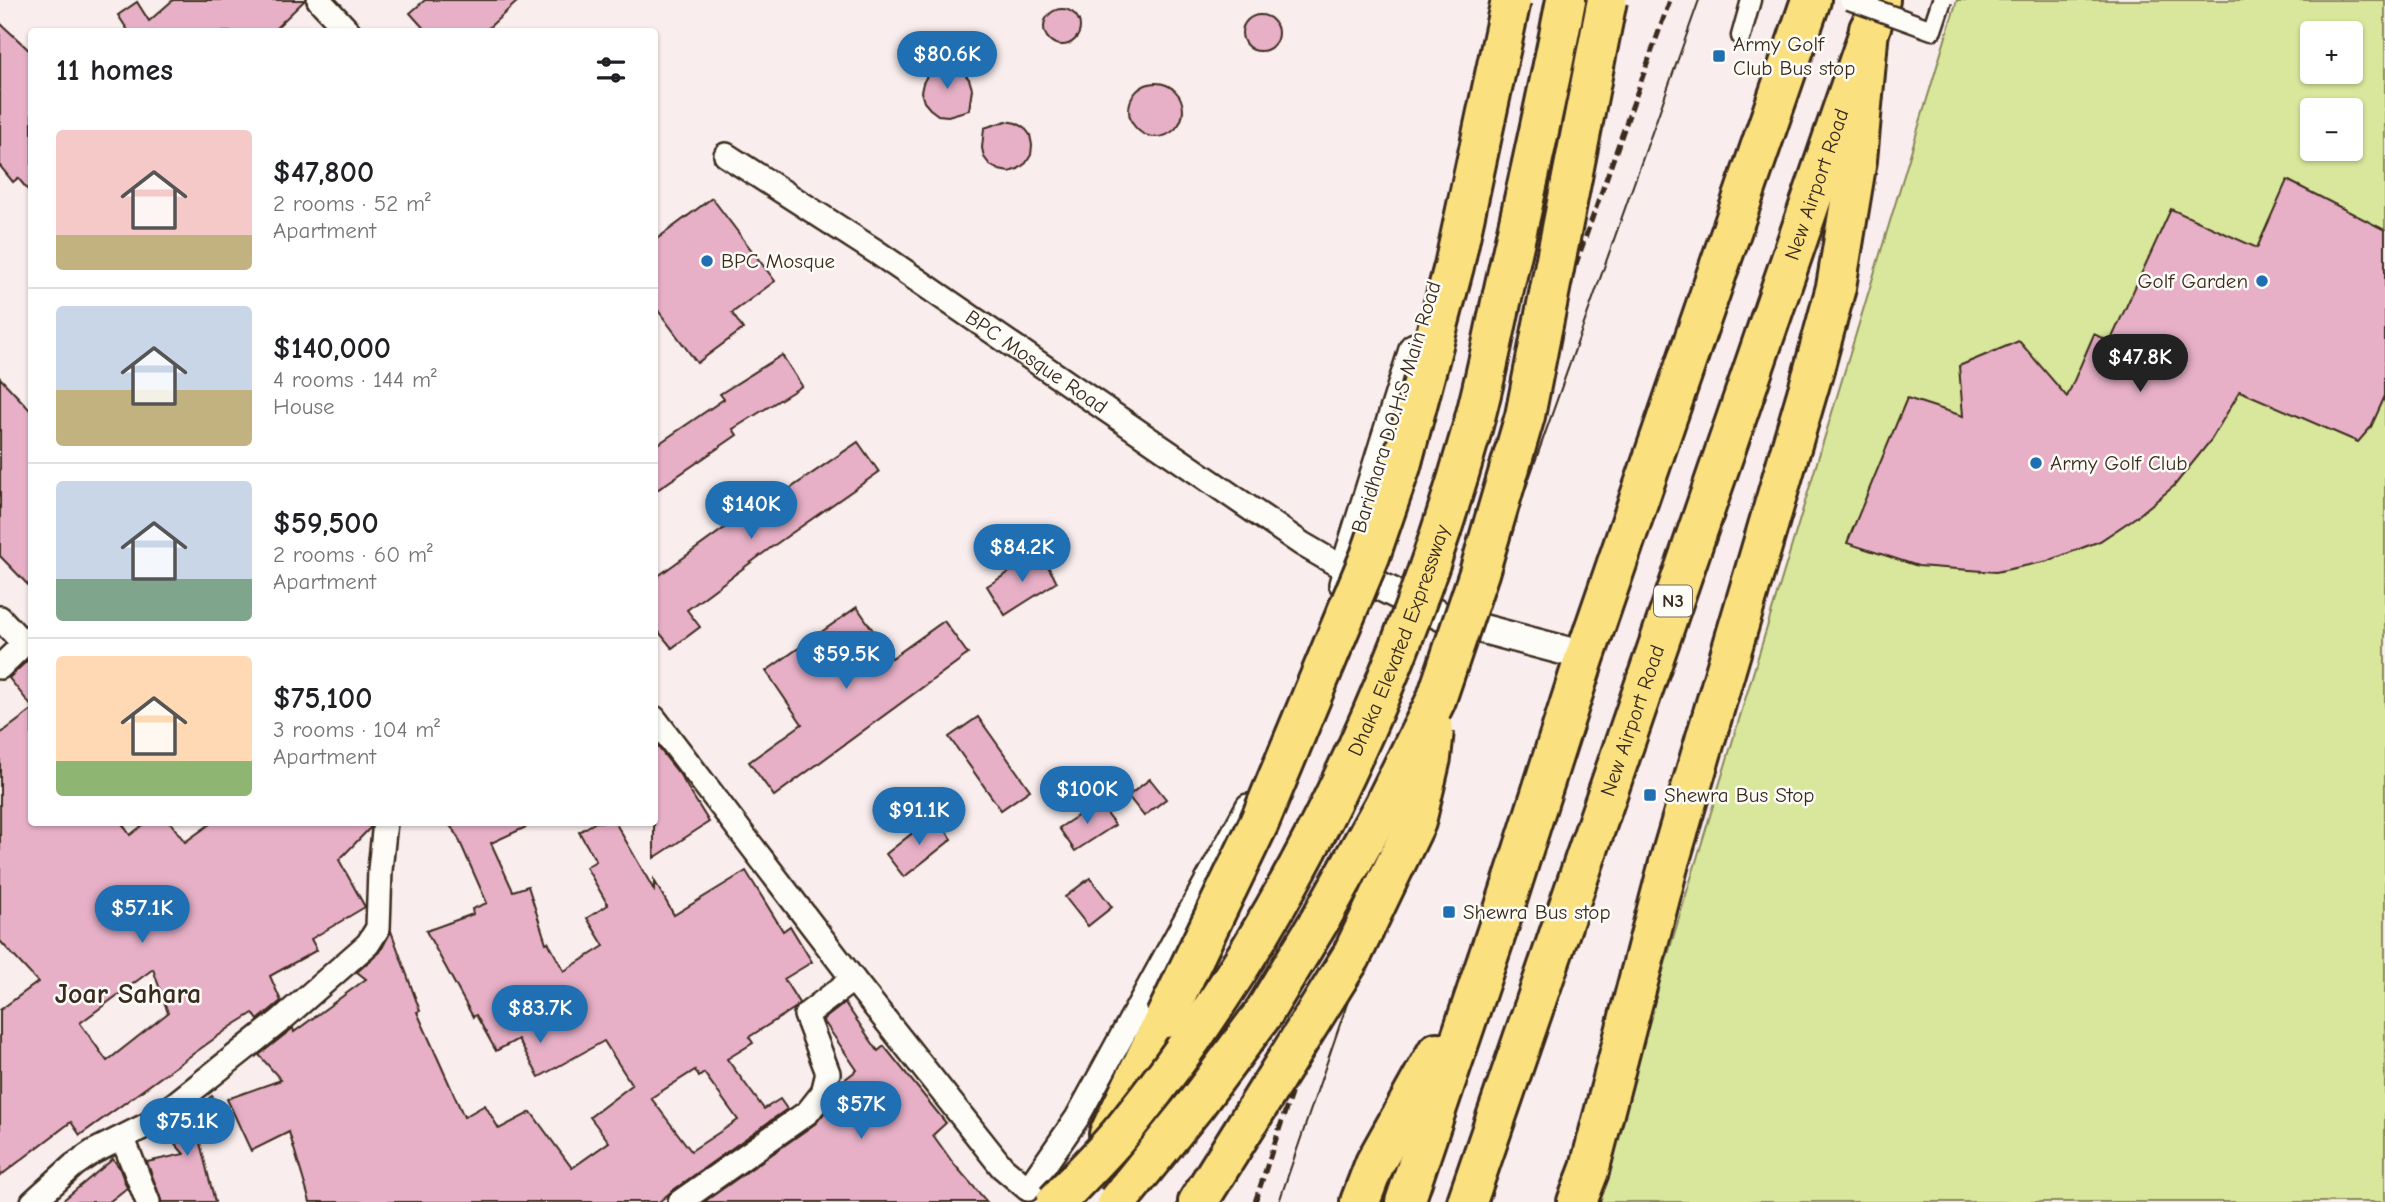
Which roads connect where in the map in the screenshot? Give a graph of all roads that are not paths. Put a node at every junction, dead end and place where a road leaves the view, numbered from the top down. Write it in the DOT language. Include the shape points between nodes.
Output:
graph roads {
  1 [pos="319,0"];
  2 [pos="1511,0"];
  3 [pos="1523,0"];
  4 [pos="1566,0"];
  5 [pos="1607,0"];
  6 [pos="1751,0"];
  7 [pos="1811,0"];
  8 [pos="1942,0"];
  9 [pos="1866,10"];
  10 [pos="345,28"];
  11 [pos="1741,36"];
  12 [pos="726,155"];
  13 [pos="1345,569"];
  14 [pos="0,618"];
  15 [pos="27,639"];
  16 [pos="1585,656"];
  17 [pos="0,667"];
  18 [pos="1436,700"];
  19 [pos="658,723"];
  20 [pos="385,826"];
  21 [pos="1484,969"];
  22 [pos="853,979"];
  23 [pos="123,1139"];
  24 [pos="33,1202"];
  25 [pos="148,1202"];
  26 [pos="680,1202"];
  27 [pos="1056,1202"];
  28 [pos="1076,1202"];
  29 [pos="1117,1202"];
  30 [pos="1198,1202"];
  31 [pos="1360,1202"];
  32 [pos="1405,1202"];
  33 [pos="1467,1202"];
  34 [pos="1577,1202"];
  1 -- 10 [label="street"];
  2 -- 28 [label="highway, bridge" via="1460,241 1397,479 1259,823"];
  3 -- 13 [label="street, Baridhara D.O.H.S Main Road"];
  4 -- 27 [label="highway, Dhaka Elevated Expressway, bridge" via="1471,432 1445,520 1385,686 1269,921 1213,1009 1127,1125"];
  5 -- 18 [label="highway, bridge" via="1525,415"];
  6 -- 11 [label="street"];
  7 -- 16 [label="highway"];
  8 -- 9 [label="street, bridge" via="1932,30"];
  9 -- 33 [label="highway, New Airport Road / N3"];
  9 -- 34 [label="highway" via="1857,160 1836,287"];
  12 -- 13 [label="street, BPC Mosque Road"];
  13 -- 16 [label="street" via="1449,620"];
  13 -- 22 [label="street" via="1337,605 1257,788 1077,1118 1028,1188 1002,1167"];
  14 -- 15 [label="street"];
  15 -- 17 [label="street"];
  16 -- 21 [label="highway"];
  18 -- 29 [label="highway, bridge" via="1384,805 1263,1014"];
  18 -- 30 [label="highway, bridge" via="1431,758 1416,822 1351,957"];
  19 -- 22 [label="street"];
  20 -- 23 [label="street" via="378,928 368,944 151,1124"];
  21 -- 31 [label="highway" via="1375,1163"];
  21 -- 32 [label="highway"];
  22 -- 26 [label="street" via="806,1015 828,1073 823,1093 808,1112"];
  23 -- 24 [label="street" via="84,1158"];
  23 -- 25 [label="street"];
}
